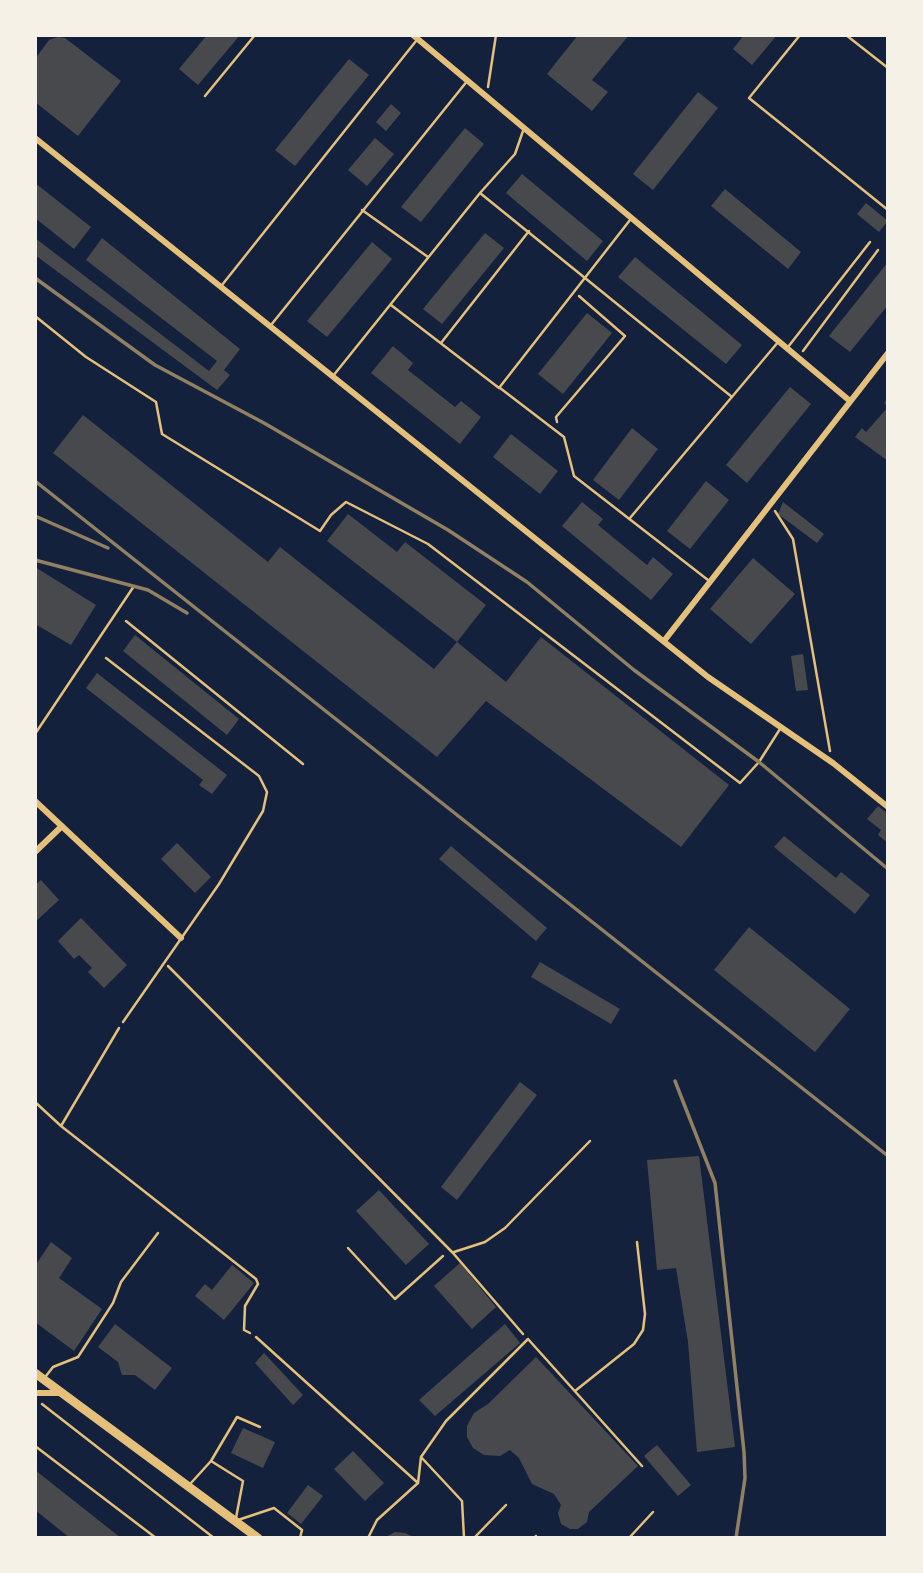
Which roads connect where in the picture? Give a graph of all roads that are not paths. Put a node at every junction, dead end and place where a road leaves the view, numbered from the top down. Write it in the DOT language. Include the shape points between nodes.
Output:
graph roads {
  1 [pos="255,35"];
  2 [pos="800,35"];
  3 [pos="846,35"];
  4 [pos="416,37"];
  5 [pos="888,68"];
  6 [pos="468,80"];
  7 [pos="205,96"];
  8 [pos="524,128"];
  9 [pos="35,138"];
  10 [pos="481,192"];
  11 [pos="362,210"];
  12 [pos="888,210"];
  13 [pos="632,217"];
  14 [pos="529,230"];
  15 [pos="870,242"];
  16 [pos="428,257"];
  17 [pos="585,277"];
  18 [pos="220,288"];
  19 [pos="391,305"];
  20 [pos="35,316"];
  21 [pos="271,325"];
  22 [pos="779,341"];
  23 [pos="441,343"];
  24 [pos="787,348"];
  25 [pos="888,353"];
  26 [pos="332,377"];
  27 [pos="499,388"];
  28 [pos="732,397"];
  29 [pos="850,401"];
  30 [pos="629,518"];
  31 [pos="711,582"];
  32 [pos="664,641"];
  33 [pos="106,658"];
  34 [pos="780,729"];
  35 [pos="35,801"];
  36 [pos="888,807"];
  37 [pos="62,826"];
  38 [pos="35,852"];
  39 [pos="181,939"];
  40 [pos="123,1022"];
  41 [pos="158,1233"];
  42 [pos="637,1242"];
  43 [pos="348,1248"];
  44 [pos="443,1256"];
  45 [pos="256,1337"];
  46 [pos="35,1373"];
  47 [pos="44,1379"];
  48 [pos="575,1391"];
  49 [pos="35,1393"];
  50 [pos="65,1393"];
  51 [pos="260,1427"];
  52 [pos="421,1457"];
  53 [pos="211,1461"];
  54 [pos="642,1466"];
  55 [pos="418,1483"];
  56 [pos="189,1486"];
  57 [pos="506,1505"];
  58 [pos="653,1512"];
  59 [pos="235,1521"];
  60 [pos="476,1537"];
  61 [pos="258,1538"];
  62 [pos="300,1538"];
  63 [pos="368,1538"];
  64 [pos="464,1538"];
  65 [pos="629,1538"];
  1 -- 7 [label="lane"];
  2 -- 12 [label="lane" via="749,99"];
  3 -- 5 [label="lane"];
  4 -- 6 [label="street"];
  4 -- 18 [label="lane"];
  6 -- 8 [label="street"];
  6 -- 11 [label="lane"];
  8 -- 10 [label="lane" via="516,155"];
  8 -- 13 [label="street"];
  9 -- 18 [label="street"];
  10 -- 14 [label="lane"];
  10 -- 16 [label="lane"];
  11 -- 16 [label="lane"];
  11 -- 21 [label="lane"];
  13 -- 17 [label="lane"];
  13 -- 22 [label="street"];
  14 -- 17 [label="lane"];
  14 -- 23 [label="lane"];
  15 -- 24 [label="lane"];
  16 -- 19 [label="lane"];
  17 -- 27 [label="lane"];
  17 -- 28 [label="lane"];
  18 -- 21 [label="street"];
  19 -- 23 [label="lane"];
  19 -- 26 [label="lane"];
  20 -- 34 [label="lane" via="86,357 156,402 162,434 320,531 346,502 428,544 740,783"];
  21 -- 26 [label="street"];
  22 -- 24 [label="street"];
  22 -- 28 [label="lane"];
  23 -- 27 [label="lane"];
  24 -- 29 [label="street"];
  25 -- 29 [label="street"];
  26 -- 32 [label="street"];
  27 -- 30 [label="lane" via="564,437 574,476"];
  28 -- 30 [label="lane"];
  29 -- 31 [label="street"];
  30 -- 31 [label="lane"];
  31 -- 32 [label="street"];
  32 -- 34 [label="street"];
  33 -- 39 [label="lane" via="265,785 263,811"];
  34 -- 36 [label="street"];
  35 -- 37 [label="street"];
  37 -- 38 [label="street"];
  37 -- 39 [label="street"];
  39 -- 40 [label="lane"];
  41 -- 47 [label="lane" via="121,1282 113,1303 78,1357 53,1367"];
  42 -- 48 [label="lane" via="643,1330 634,1344"];
  43 -- 44 [label="lane" via="396,1299"];
  45 -- 55 [label="lane"];
  46 -- 47 [label="main road"];
  47 -- 50 [label="main road"];
  48 -- 52 [label="lane" via="528,1339 456,1410"];
  48 -- 54 [label="lane"];
  49 -- 50 [label="street"];
  50 -- 56 [label="main road"];
  51 -- 53 [label="lane" via="237,1417"];
  52 -- 55 [label="lane"];
  52 -- 64 [label="lane" via="462,1501"];
  53 -- 56 [label="lane"];
  53 -- 59 [label="lane" via="243,1481"];
  55 -- 63 [label="lane" via="377,1520"];
  56 -- 59 [label="main road"];
  57 -- 60 [label="lane"];
  58 -- 65 [label="lane"];
  59 -- 61 [label="main road"];
  59 -- 62 [label="lane" via="274,1508 302,1530"];
}
